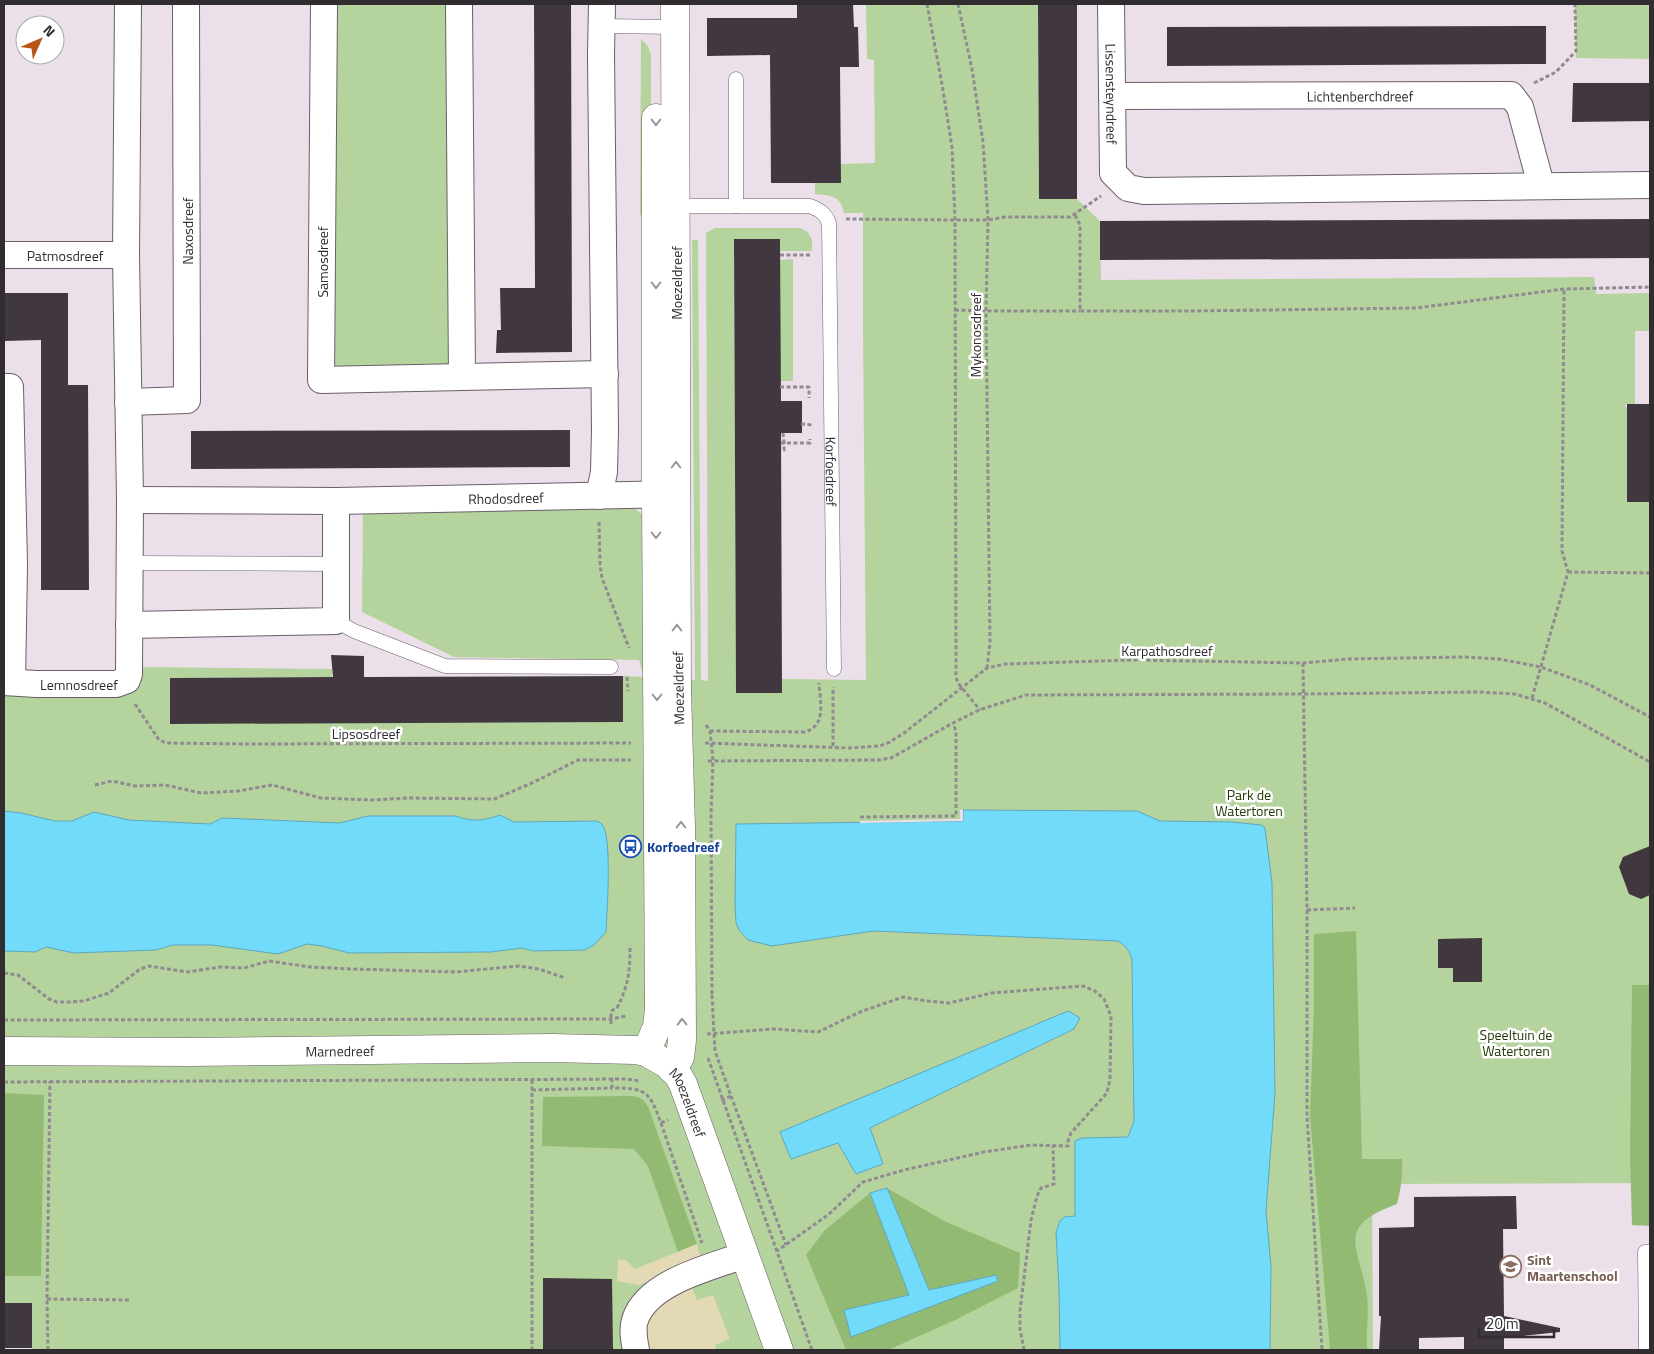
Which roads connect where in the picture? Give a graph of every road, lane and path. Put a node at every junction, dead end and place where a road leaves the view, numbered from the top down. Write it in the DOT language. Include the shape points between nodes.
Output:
graph roads {
  1 [pos="128,4"];
  2 [pos="186,4"];
  3 [pos="324,4"];
  4 [pos="459,4"];
  5 [pos="927,4"];
  6 [pos="958,4"];
  7 [pos="1111,4"];
  8 [pos="1575,4"];
  9 [pos="602,15"];
  10 [pos="666,16"];
  11 [pos="736,79"];
  12 [pos="1510,95"];
  13 [pos="1112,96"];
  14 [pos="1120,181"];
  15 [pos="1540,185"];
  16 [pos="1650,185"];
  17 [pos="736,206"];
  18 [pos="674,207"];
  19 [pos="1075,215"];
  20 [pos="955,220"];
  21 [pos="988,220"];
  22 [pos="829,223"];
  23 [pos="4,255"];
  24 [pos="780,255"];
  25 [pos="830,255"];
  26 [pos="126,256"];
  27 [pos="1650,287"];
  28 [pos="1564,289"];
  29 [pos="955,310"];
  30 [pos="986,311"];
  31 [pos="1080,311"];
  32 [pos="605,374"];
  33 [pos="462,377"];
  34 [pos="780,386"];
  35 [pos="4,387"];
  36 [pos="128,402"];
  37 [pos="809,406"];
  38 [pos="809,415"];
  39 [pos="783,433"];
  40 [pos="782,443"];
  41 [pos="781,450"];
  42 [pos="666,494"];
  43 [pos="600,496"];
  44 [pos="130,500"];
  45 [pos="336,500"];
  46 [pos="129,563"];
  47 [pos="336,564"];
  48 [pos="9,565"];
  49 [pos="1568,572"];
  50 [pos="1650,573"];
  51 [pos="336,621"];
  52 [pos="129,625"];
  53 [pos="630,650"];
  54 [pos="1303,662"];
  55 [pos="1541,667"];
  56 [pos="611,668"];
  57 [pos="987,668"];
  58 [pos="834,669"];
  59 [pos="819,677"];
  60 [pos="8,682"];
  61 [pos="122,683"];
  62 [pos="962,688"];
  63 [pos="1303,694"];
  64 [pos="1532,698"];
  65 [pos="980,710"];
  66 [pos="1650,717"];
  67 [pos="705,722"];
  68 [pos="953,723"];
  69 [pos="710,731"];
  70 [pos="636,743"];
  71 [pos="679,743"];
  72 [pos="711,743"];
  73 [pos="833,746"];
  74 [pos="636,760"];
  75 [pos="713,760"];
  76 [pos="708,761"];
  77 [pos="1650,762"];
  78 [pos="95,785"];
  79 [pos="860,817"];
  80 [pos="1355,908"];
  81 [pos="1307,910"];
  82 [pos="4,972"];
  83 [pos="565,978"];
  84 [pos="712,996"];
  85 [pos="626,1016"];
  86 [pos="4,1020"];
  87 [pos="702,1034"];
  88 [pos="4,1051"];
  89 [pos="646,1052"];
  90 [pos="706,1053"];
  91 [pos="672,1069"];
  92 [pos="628,1078"];
  93 [pos="532,1080"];
  94 [pos="4,1082"];
  95 [pos="50,1082"];
  96 [pos="612,1088"];
  97 [pos="532,1090"];
  98 [pos="731,1096"];
  99 [pos="661,1123"];
  100 [pos="1053,1146"];
  101 [pos="786,1246"];
  102 [pos="777,1251"];
  103 [pos="1650,1252"];
  104 [pos="745,1255"];
  105 [pos="711,1268"];
  106 [pos="48,1299"];
  107 [pos="131,1300"];
  108 [pos="48,1350"];
  109 [pos="532,1350"];
  110 [pos="636,1350"];
  111 [pos="779,1350"];
  112 [pos="812,1350"];
  113 [pos="1024,1350"];
  114 [pos="1322,1350"];
  115 [pos="1646,1350"];
  1 -- 26 [label="street"];
  2 -- 36 [label="street, Naxosdreef" via="187,400"];
  3 -- 33 [label="street, Samosdreef" via="321,380"];
  4 -- 33 [label="street"];
  5 -- 20 [label="path" via="952,147"];
  6 -- 21 [label="path, Mykonosdreef" via="983,142"];
  7 -- 13 [label="street, Lissensteyndreef"];
  8 -- 12 [label="path" via="1576,51 1556,72"];
  9 -- 10 [label="lane"];
  9 -- 32 [label="street"];
  10 -- 18 [label="street, Moezeldreef"];
  11 -- 17 [label="lane"];
  12 -- 13 [label="street, Lichtenberchdreef"];
  12 -- 15 [label="street" via="1520,107"];
  13 -- 14 [label="street, Lissensteyndreef" via="1113,173"];
  14 -- 15 [label="street" via="1128,188 1144,191"];
  14 -- 19 [label="path"];
  15 -- 16 [label="street"];
  17 -- 18 [label="lane"];
  17 -- 22 [label="lane" via="810,206 822,212"];
  18 -- 42 [label="street, Moezeldreef"];
  19 -- 21 [label="path"];
  19 -- 31 [label="path" via="1080,228"];
  20 -- 21 [label="path"];
  20 -- 22 [label="path" via="843,219"];
  20 -- 29 [label="path"];
  21 -- 30 [label="path, Mykonosdreef"];
  22 -- 25 [label="lane, Korfoedreef"];
  23 -- 26 [label="street, Patmosdreef"];
  24 -- 25 [label="path"];
  25 -- 58 [label="lane, Korfoedreef"];
  26 -- 36 [label="street"];
  27 -- 28 [label="path"];
  28 -- 31 [label="path" via="1416,308"];
  28 -- 49 [label="path" via="1562,551"];
  29 -- 30 [label="path"];
  29 -- 62 [label="path" via="956,677"];
  30 -- 31 [label="path"];
  30 -- 57 [label="path, Mykonosdreef" via="990,642"];
  32 -- 33 [label="street, Samosdreef"];
  32 -- 43 [label="street" via="604,472"];
  34 -- 37 [label="path" via="809,387"];
  35 -- 48 [label="street" via="10,388"];
  36 -- 44 [label="street"];
  38 -- 40 [label="path" via="810,443"];
  39 -- 40 [label="path"];
  40 -- 41 [label="path" via="784,450"];
  42 -- 43 [label="street, Rhodosdreef"];
  71 -- 42 [label="street, Moezeldreef, one-way"];
  42 -- 89 [label="street, Moezeldreef, one-way" via="659,1009 657,1027"];
  43 -- 45 [label="street, Rhodosdreef"];
  43 -- 53 [label="path" via="602,578"];
  44 -- 45 [label="street, Rhodosdreef"];
  44 -- 46 [label="street"];
  45 -- 47 [label="street"];
  46 -- 47 [label="lane"];
  46 -- 52 [label="street"];
  47 -- 51 [label="street"];
  48 -- 60 [label="street"];
  49 -- 50 [label="path"];
  49 -- 55 [label="path"];
  51 -- 52 [label="street"];
  51 -- 56 [label="lane" via="445,666"];
  52 -- 61 [label="street, Lemnosdreef" via="128,674"];
  54 -- 55 [label="path, Karpathosdreef" via="1463,657 1499,659"];
  54 -- 57 [label="path, Karpathosdreef" via="1132,660 1005,664"];
  54 -- 63 [label="path"];
  55 -- 64 [label="path"];
  55 -- 66 [label="path, Karpathosdreef" via="1590,685"];
  57 -- 62 [label="path"];
  58 -- 73 [label="path"];
  59 -- 69 [label="path" via="820,717 810,731"];
  60 -- 61 [label="street, Lemnosdreef"];
  61 -- 70 [label="path, Lipsosdreef" via="158,740 166,743"];
  62 -- 65 [label="path"];
  62 -- 73 [label="path" via="888,743 869,748"];
  63 -- 64 [label="path" via="1478,692"];
  63 -- 65 [label="path" via="1026,695"];
  63 -- 81 [label="path"];
  64 -- 77 [label="path"];
  65 -- 68 [label="path"];
  67 -- 69 [label="path"];
  68 -- 75 [label="path" via="891,758 879,760"];
  68 -- 79 [label="path" via="956,731 956,816"];
  69 -- 72 [label="path"];
  71 -- 72 [label="path"];
  91 -- 71 [label="street, Moezeldreef, one-way" via="680,1057 682,1040"];
  72 -- 73 [label="path"];
  72 -- 75 [label="path"];
  74 -- 78 [label="path" via="578,760 494,799 321,798 272,785 238,792 201,792 165,785 136,786 112,781"];
  75 -- 76 [label="path"];
  75 -- 84 [label="path"];
  80 -- 81 [label="path"];
  81 -- 114 [label="path" via="1307,1116"];
  82 -- 83 [label="path" via="18,975 57,1002 84,1001 109,993 140,969 149,966 187,972 220,967 244,968 269,961 310,967 456,972 518,966"];
  85 -- 86 [label="path" via="611,1019"];
  87 -- 100 [label="path" via="773,1028 818,1032 860,1012 903,997 949,1003 992,992 1083,986 1104,999 1111,1016 1110,1079 1107,1093 1071,1133 1068,1146"];
  88 -- 89 [label="street, Marnedreef" via="552,1048"];
  89 -- 91 [label="street, Marnedreef"];
  90 -- 102 [label="path"];
  91 -- 104 [label="street, Moezeldreef" via="683,1084"];
  92 -- 93 [label="path"];
  93 -- 95 [label="path"];
  93 -- 97 [label="path"];
  94 -- 95 [label="path"];
  95 -- 106 [label="path"];
  96 -- 97 [label="path"];
  97 -- 109 [label="path"];
  98 -- 101 [label="path"];
  99 -- 105 [label="path"];
  100 -- 101 [label="path" via="1031,1145 984,1152 864,1182 828,1215"];
  100 -- 113 [label="path" via="1054,1184 1041,1188 1031,1220 1020,1311"];
  101 -- 102 [label="path"];
  102 -- 112 [label="path"];
  103 -- 115 [label="lane" via="1645,1252"];
  104 -- 105 [label="street"];
  104 -- 111 [label="street, Moezeldreef"];
  105 -- 110 [label="street" via="670,1285 643,1304 634,1322"];
  106 -- 107 [label="path"];
  106 -- 108 [label="path"];
}
